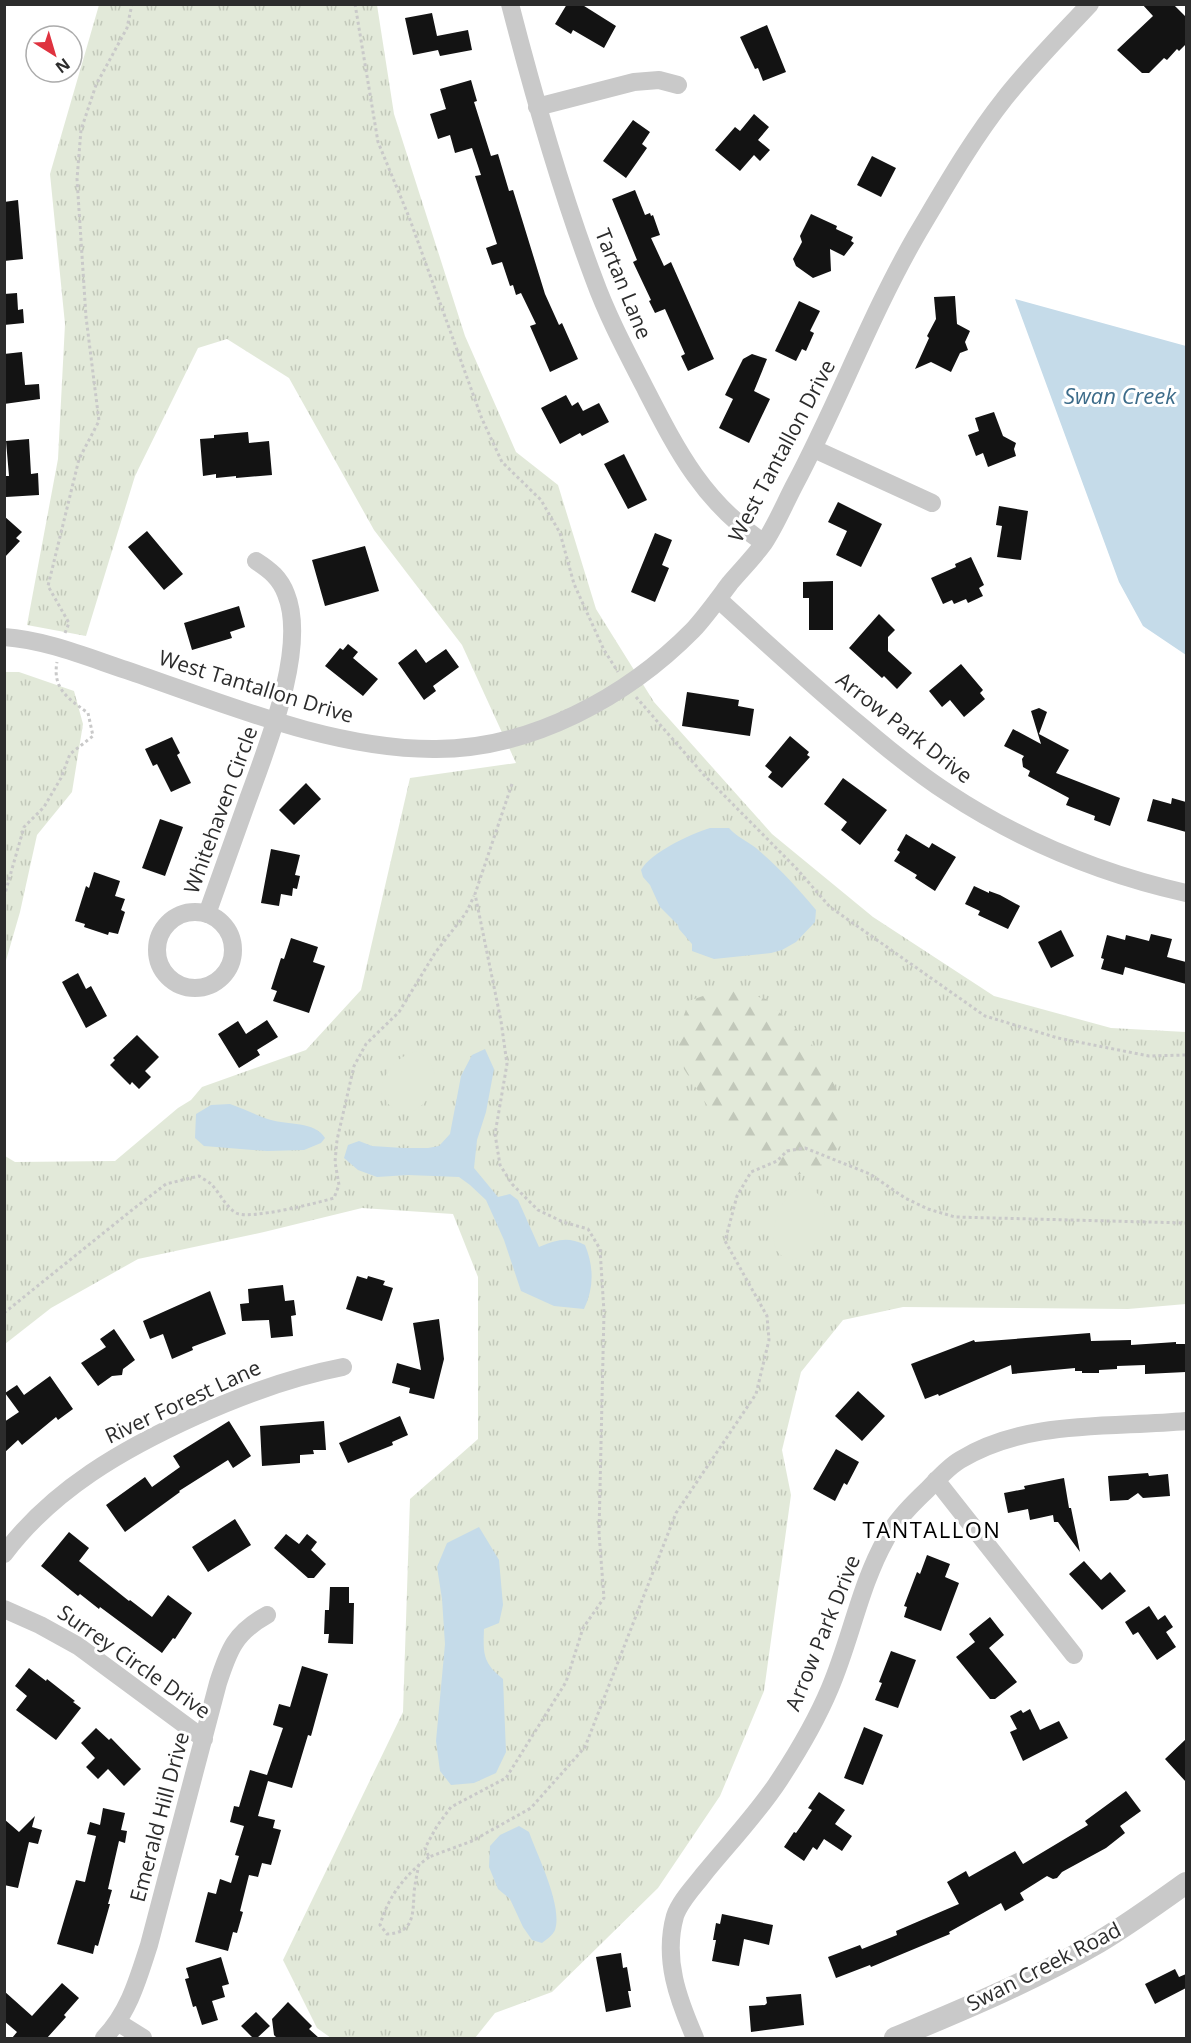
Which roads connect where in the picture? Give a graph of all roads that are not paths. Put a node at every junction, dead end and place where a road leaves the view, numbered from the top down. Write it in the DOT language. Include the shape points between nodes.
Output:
graph roads {
  1 [pos="510,4"];
  2 [pos="1090,4"];
  3 [pos="678,85"];
  4 [pos="537,107"];
  5 [pos="814,449"];
  6 [pos="932,503"];
  7 [pos="764,543"];
  8 [pos="256,561"];
  9 [pos="718,599"];
  10 [pos="4,637"];
  11 [pos="277,721"];
  12 [pos="1186,893"];
  13 [pos="207,914"];
  14 [pos="343,1367"];
  15 [pos="1186,1421"];
  16 [pos="936,1480"];
  17 [pos="4,1554"];
  18 [pos="4,1609"];
  19 [pos="267,1615"];
  20 [pos="1074,1655"];
  21 [pos="204,1739"];
  22 [pos="1186,1883"];
  23 [pos="119,2023"];
  24 [pos="104,2038"];
  25 [pos="142,2038"];
  26 [pos="695,2038"];
  27 [pos="895,2038"];
  1 -- 4 [label="street, Tartan Lane"];
  2 -- 5 [label="street, West Tantallon Drive" via="1004,99 964,155 915,238"];
  3 -- 4 [label="street" via="658,80 634,82"];
  4 -- 7 [label="street, Tartan Lane" via="594,280 664,425 716,504"];
  5 -- 6 [label="street"];
  5 -- 7 [label="street, West Tantallon Drive"];
  7 -- 9 [label="street, West Tantallon Drive"];
  8 -- 11 [label="street, Whitehaven Circle" via="277,577 287,596 290,614 289,669"];
  9 -- 11 [label="street, West Tantallon Drive" via="667,653 625,684 584,711 506,741 436,749 391,747"];
  9 -- 12 [label="street, Arrow Park Drive" via="852,719 948,794 1072,858 1110,873"];
  10 -- 11 [label="street, West Tantallon Drive" via="60,648"];
  11 -- 13 [label="street, Whitehaven Circle"];
  13 -- 13 [label="street" via="177,916 161,932 157,953 160,965 177,984 201,988 218,980 230,965 232,940 227,929"];
  14 -- 17 [label="street, River Forest Lane" via="267,1387 143,1441 83,1477 36,1516"];
  15 -- 16 [label="street, Arrow Park Drive" via="1050,1430 1012,1437 959,1460"];
  16 -- 20 [label="street"];
  16 -- 26 [label="street, Arrow Park Drive" via="886,1538 864,1586 831,1687 786,1771 676,1913 670,1937 673,1976 679,2002"];
  18 -- 21 [label="street, Surrey Circle Drive" via="78,1646"];
  19 -- 21 [label="street, Emerald Hill Drive" via="248,1626 227,1656"];
  21 -- 23 [label="street, Emerald Hill Drive" via="149,1945"];
  22 -- 27 [label="street, Swan Creek Road" via="1134,1920 1061,1963"];
  23 -- 24 [label="street, Emerald Hill Drive"];
  23 -- 25 [label="street"];
}
